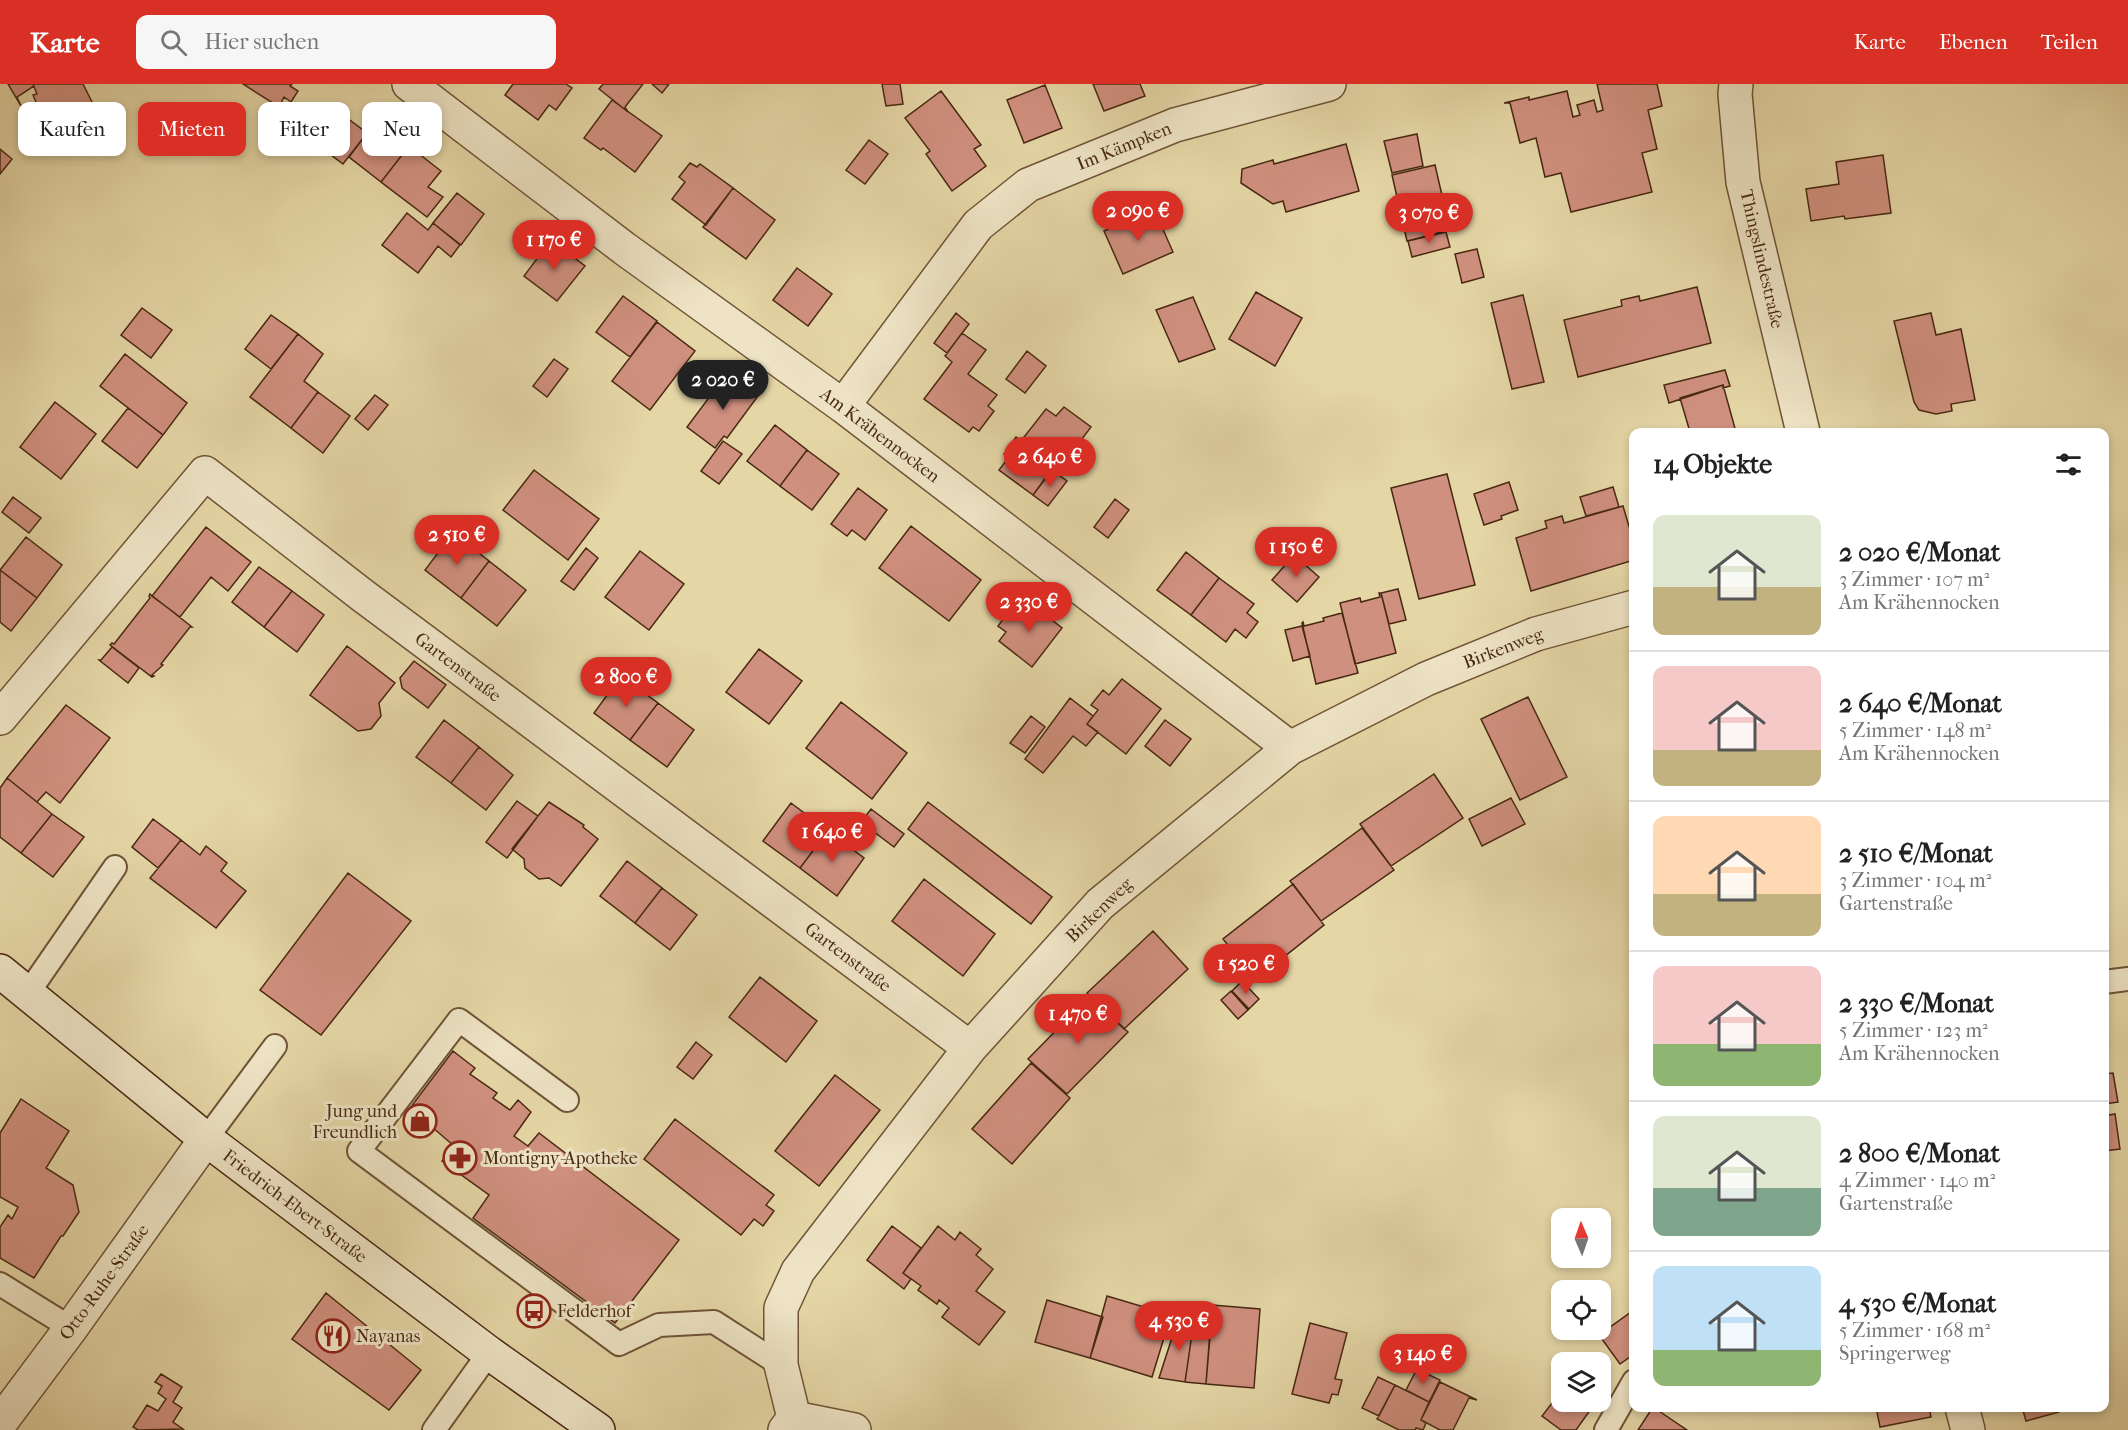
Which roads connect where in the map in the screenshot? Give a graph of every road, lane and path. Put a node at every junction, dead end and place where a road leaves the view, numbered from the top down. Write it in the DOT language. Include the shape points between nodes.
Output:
graph roads {
  1 [pos="409,84"];
  2 [pos="1329,84"];
  3 [pos="1736,84"];
  4 [pos="843,406"];
  5 [pos="1802,428"];
  6 [pos="1629,608"];
  7 [pos="0,717"];
  8 [pos="1290,748"];
  9 [pos="115,867"];
  10 [pos="0,972"];
  11 [pos="2128,979"];
  12 [pos="2109,981"];
  13 [pos="28,993"];
  14 [pos="275,1046"];
  15 [pos="970,1048"];
  16 [pos="567,1100"];
  17 [pos="206,1139"];
  18 [pos="0,1284"];
  19 [pos="71,1328"];
  20 [pos="489,1353"];
  21 [pos="781,1365"];
  22 [pos="1629,1390"];
  23 [pos="1963,1412"];
  24 [pos="0,1423"];
  25 [pos="790,1424"];
  26 [pos="434,1430"];
  27 [pos="598,1430"];
  28 [pos="854,1430"];
  29 [pos="1606,1430"];
  30 [pos="1968,1430"];
  1 -- 4 [label="street, Am Krähennocken" via="625,249"];
  2 -- 4 [label="street, Im Kämpken" via="1175,125 1028,185 978,225"];
  3 -- 5 [label="street, Thingslindestraße" via="1743,182"];
  4 -- 8 [label="street, Am Krähennocken"];
  6 -- 8 [label="street, Birkenweg" via="1525,638 1425,680"];
  7 -- 15 [label="street, Gartenstraße" via="205,473 362,595"];
  8 -- 15 [label="street, Birkenweg" via="1100,904"];
  9 -- 13 [label="lane"];
  10 -- 13 [label="street, Friedrich-Ebert-Straße"];
  11 -- 12 [label="lane"];
  13 -- 17 [label="street, Friedrich-Ebert-Straße"];
  14 -- 17 [label="lane"];
  15 -- 21 [label="street, Birkenweg" via="798,1271 781,1308"];
  16 -- 21 [label="lane" via="459,1020 359,1151 619,1344 659,1325 714,1322"];
  17 -- 19 [label="street, Otto-Ruhe-Straße"];
  17 -- 20 [label="street, Friedrich-Ebert-Straße"];
  18 -- 19 [label="lane"];
  19 -- 24 [label="street, Otto-Ruhe-Straße"];
  20 -- 26 [label="lane"];
  20 -- 27 [label="street, Friedrich-Ebert-Straße"];
  21 -- 25 [label="street, Birkenweg"];
  22 -- 29 [label="lane"];
  23 -- 30 [label="street"];
  25 -- 28 [label="street"];
}
